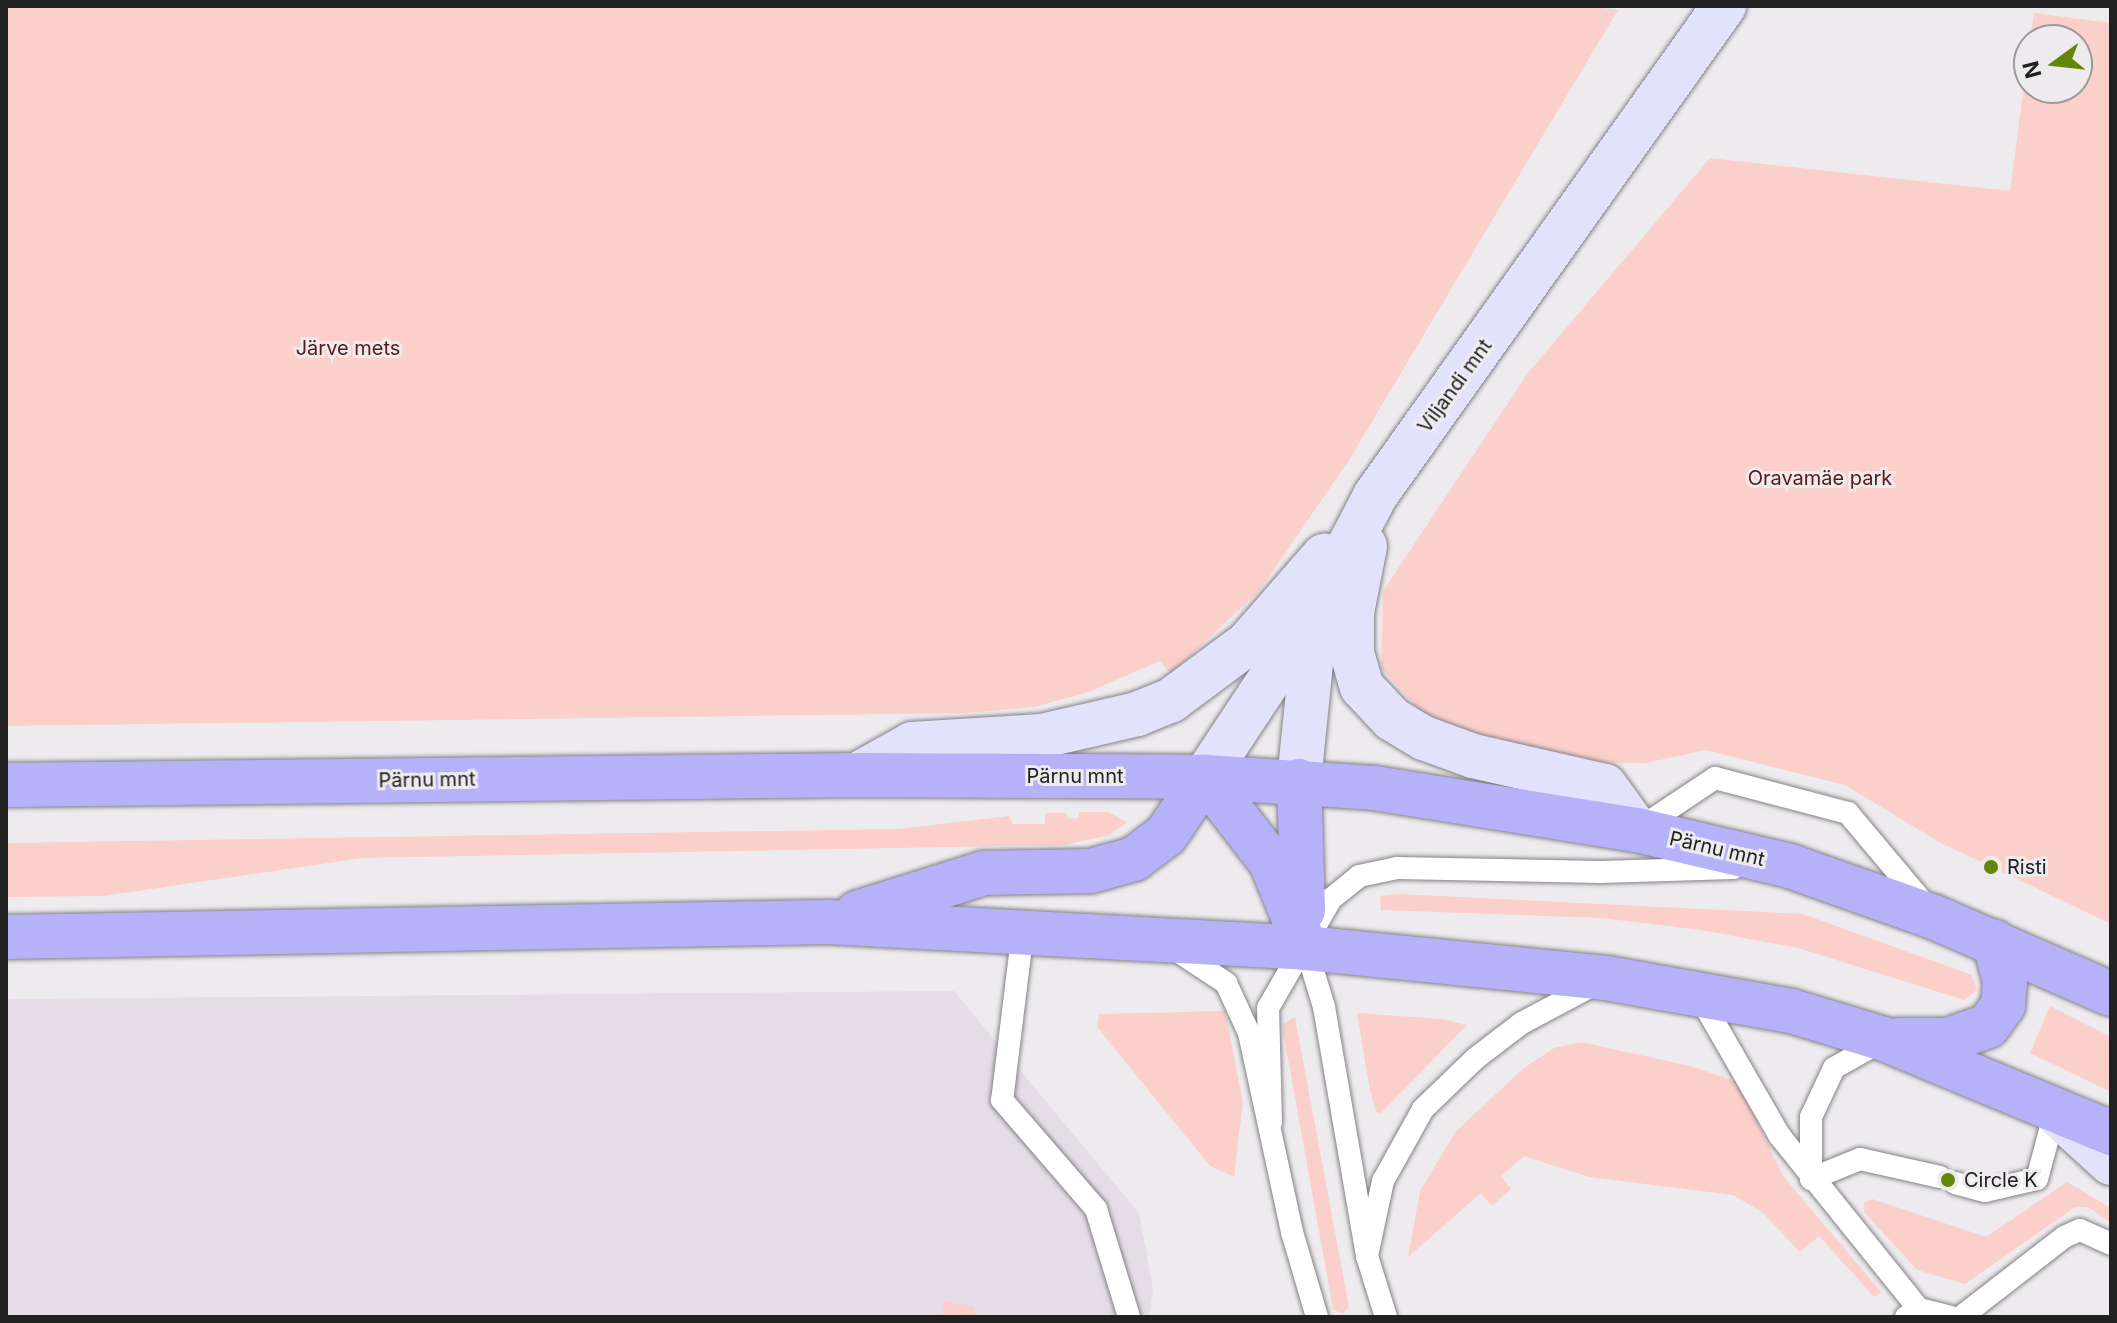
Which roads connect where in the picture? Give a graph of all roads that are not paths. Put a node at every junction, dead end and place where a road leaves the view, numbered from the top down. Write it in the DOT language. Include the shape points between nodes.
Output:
graph roads {
  1 [pos="1724,6"];
  2 [pos="1375,496"];
  3 [pos="1316,609"];
  4 [pos="857,775"];
  5 [pos="1205,777"];
  6 [pos="1299,781"];
  7 [pos="6,785"];
  8 [pos="1637,830"];
  9 [pos="1790,866"];
  10 [pos="1934,917"];
  11 [pos="828,922"];
  12 [pos="1023,930"];
  13 [pos="6,937"];
  14 [pos="1159,938"];
  15 [pos="1994,941"];
  16 [pos="1306,948"];
  17 [pos="1606,978"];
  18 [pos="1698,993"];
  19 [pos="2111,994"];
  20 [pos="1884,1039"];
  21 [pos="2055,1112"];
  22 [pos="1271,1122"];
  23 [pos="2111,1133"];
  24 [pos="2111,1163"];
  25 [pos="1811,1179"];
  26 [pos="2111,1244"];
  27 [pos="1367,1256"];
  28 [pos="1912,1313"];
  29 [pos="1129,1317"];
  30 [pos="1317,1317"];
  31 [pos="1386,1317"];
  32 [pos="1950,1317"];
  33 [pos="1961,1317"];
  1 -- 2 [label="main road, Viljandi mnt"];
  2 -- 3 [label="main road, Viljandi mnt"];
  2 -- 4 [label="main road" via="1248,643 1170,701 1042,736 912,744"];
  2 -- 8 [label="main road" via="1352,612 1352,653 1362,687 1392,719 1424,738 1473,756 1605,786"];
  3 -- 5 [label="main road, Viljandi mnt"];
  3 -- 6 [label="main road"];
  4 -- 5 [label="highway, Pärnu mnt"];
  4 -- 7 [label="highway, Pärnu mnt"];
  5 -- 6 [label="highway, Pärnu mnt"];
  5 -- 11 [label="highway" via="1166,835 1134,859 1091,871 984,873"];
  5 -- 16 [label="highway" via="1271,862"];
  6 -- 8 [label="highway, Pärnu mnt"];
  6 -- 16 [label="highway"];
  8 -- 9 [label="highway, Pärnu mnt"];
  8 -- 10 [label="lane" via="1715,778 1848,813"];
  9 -- 10 [label="highway, Pärnu mnt"];
  9 -- 16 [label="lane" via="1601,872 1397,868 1359,876 1331,899"];
  10 -- 15 [label="highway, Pärnu mnt"];
  11 -- 12 [label="highway"];
  11 -- 13 [label="highway"];
  12 -- 14 [label="highway"];
  12 -- 29 [label="lane" via="1002,1100 1096,1209"];
  14 -- 16 [label="highway"];
  14 -- 22 [label="lane" via="1226,983 1249,1033"];
  15 -- 19 [label="highway, Pärnu mnt"];
  15 -- 20 [label="highway" via="2005,981 2003,1005 1988,1026 1948,1040"];
  16 -- 17 [label="highway"];
  16 -- 22 [label="lane" via="1268,1008"];
  16 -- 27 [label="lane" via="1329,1029"];
  17 -- 18 [label="highway"];
  17 -- 27 [label="lane" via="1522,1023 1423,1109 1383,1181"];
  18 -- 20 [label="highway" via="1791,1011"];
  18 -- 25 [label="lane" via="1779,1135"];
  20 -- 21 [label="highway"];
  20 -- 25 [label="lane" via="1834,1068 1811,1117"];
  21 -- 23 [label="highway"];
  21 -- 24 [label="main road"];
  21 -- 25 [label="lane" via="2037,1179 1985,1191 1860,1159"];
  22 -- 30 [label="lane" via="1292,1232"];
  25 -- 28 [label="lane"];
  26 -- 33 [label="lane" via="2080,1230 2064,1237 2032,1267"];
  27 -- 31 [label="lane"];
  28 -- 32 [label="lane"];
}
